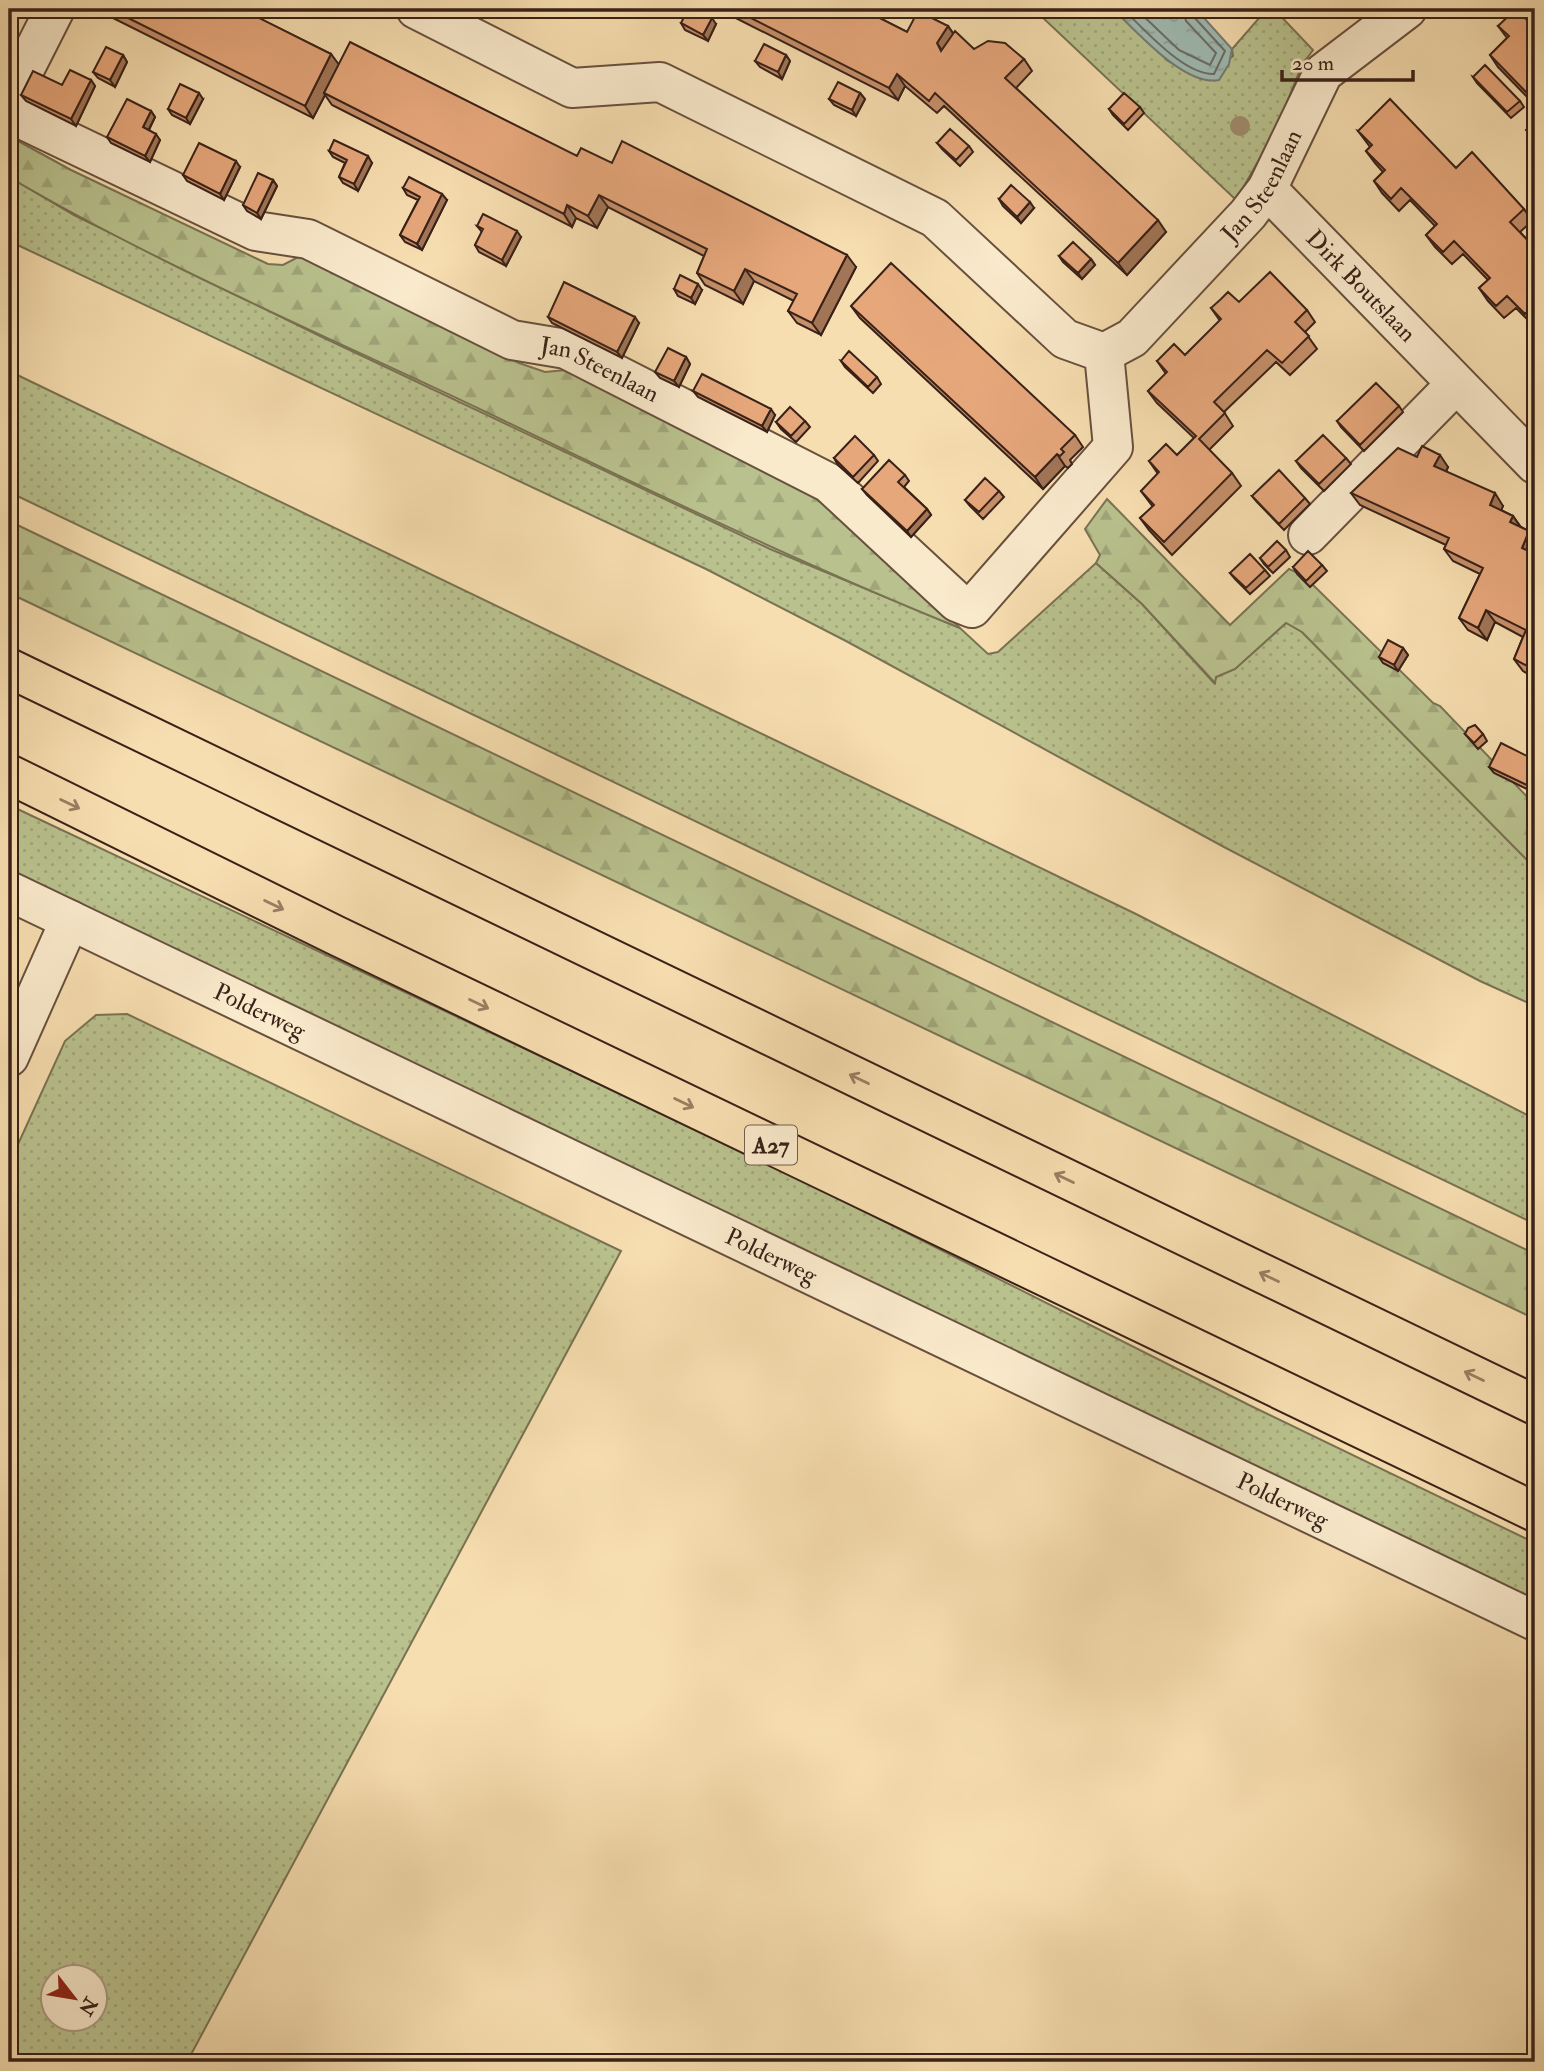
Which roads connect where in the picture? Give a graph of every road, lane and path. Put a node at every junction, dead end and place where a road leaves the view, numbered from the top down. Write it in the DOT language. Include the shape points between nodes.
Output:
graph roads {
  1 [pos="55,9"];
  2 [pos="416,9"];
  3 [pos="1407,9"];
  4 [pos="1266,189"];
  5 [pos="1104,354"];
  6 [pos="1456,384"];
  7 [pos="1535,464"];
  8 [pos="1308,535"];
  9 [pos="9,668"];
  10 [pos="9,774"];
  11 [pos="9,891"];
  12 [pos="70,920"];
  13 [pos="9,1057"];
  14 [pos="1535,1405"];
  15 [pos="1535,1512"];
  16 [pos="1535,1621"];
  1 -- 5 [label="street, Jan Steenlaan" via="13,92 14,111 28,122 256,231 308,239 512,340 566,349 829,483 957,602 972,608 1113,447"];
  2 -- 5 [label="street" via="572,88 660,82 935,218 1065,339"];
  3 -- 4 [label="street, Jan Steenlaan" via="1323,74"];
  4 -- 5 [label="street, Jan Steenlaan" via="1132,338"];
  4 -- 6 [label="street, Dirk Boutslaan"];
  6 -- 7 [label="street, Dirk Boutslaan"];
  6 -- 8 [label="street"];
  14 -- 9 [label="highway, one-way"];
  10 -- 15 [label="highway, A27, one-way"];
  11 -- 12 [label="street, Polderweg"];
  12 -- 13 [label="street"];
  12 -- 16 [label="street, Polderweg"];
}
